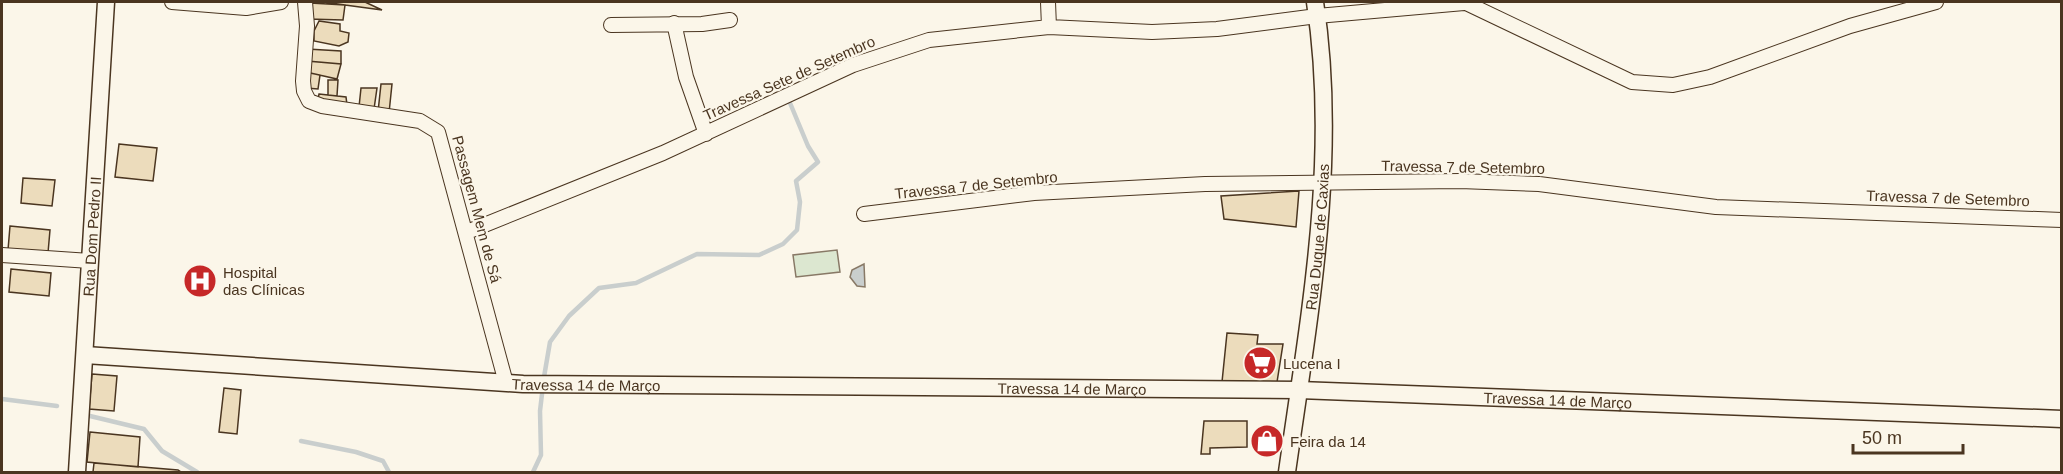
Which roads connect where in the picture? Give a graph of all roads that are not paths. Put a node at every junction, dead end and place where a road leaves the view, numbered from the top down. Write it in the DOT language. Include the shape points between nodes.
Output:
graph roads {
  1 [pos="106,2"];
  2 [pos="172,2"];
  3 [pos="281,2"];
  4 [pos="305,2"];
  5 [pos="1048,2"];
  6 [pos="1464,2"];
  7 [pos="1936,2"];
  8 [pos="1316,9"];
  9 [pos="730,20"];
  10 [pos="674,23"];
  11 [pos="611,25"];
  12 [pos="1049,27"];
  13 [pos="706,134"];
  14 [pos="1323,182"];
  15 [pos="864,214"];
  16 [pos="2061,220"];
  17 [pos="467,232"];
  18 [pos="2,255"];
  19 [pos="90,261"];
  20 [pos="85,355"];
  21 [pos="506,383"];
  22 [pos="1299,390"];
  23 [pos="2061,418"];
  24 [pos="77,472"];
  25 [pos="1287,472"];
  1 -- 19 [label="street, Rua Dom Pedro II"];
  2 -- 3 [label="street" via="246,8"];
  4 -- 17 [label="street, Passagem Mem de Sá" via="303,81 309,101 430,125 443,143"];
  5 -- 12 [label="street"];
  6 -- 7 [label="street" via="1632,82 1673,85 1710,77 1850,26"];
  6 -- 8 [label="street, Travessa Sete de Setembro"];
  8 -- 12 [label="street, Travessa Sete de Setembro" via="1246,26 1185,31"];
  8 -- 14 [label="street, Rua Duque de Caxias" via="1324,96"];
  9 -- 10 [label="street"];
  10 -- 11 [label="street"];
  10 -- 13 [label="street" via="686,77"];
  12 -- 13 [label="street, Travessa Sete de Setembro" via="962,35 895,49"];
  13 -- 17 [label="street, Travessa Sete de Setembro"];
  14 -- 15 [label="street, Travessa 7 de Setembro" via="1034,193"];
  14 -- 16 [label="street, Travessa 7 de Setembro" via="1511,182 1716,207"];
  14 -- 22 [label="street, Rua Duque de Caxias"];
  17 -- 21 [label="street, Passagem Mem de Sá"];
  18 -- 19 [label="street"];
  19 -- 20 [label="street, Rua Dom Pedro II"];
  20 -- 21 [label="street, Travessa 14 de Março"];
  20 -- 24 [label="street, Rua Dom Pedro II"];
  21 -- 22 [label="street, Travessa 14 de Março"];
  22 -- 23 [label="street, Travessa 14 de Março"];
  22 -- 25 [label="street, Rua Duque de Caxias"];
}
